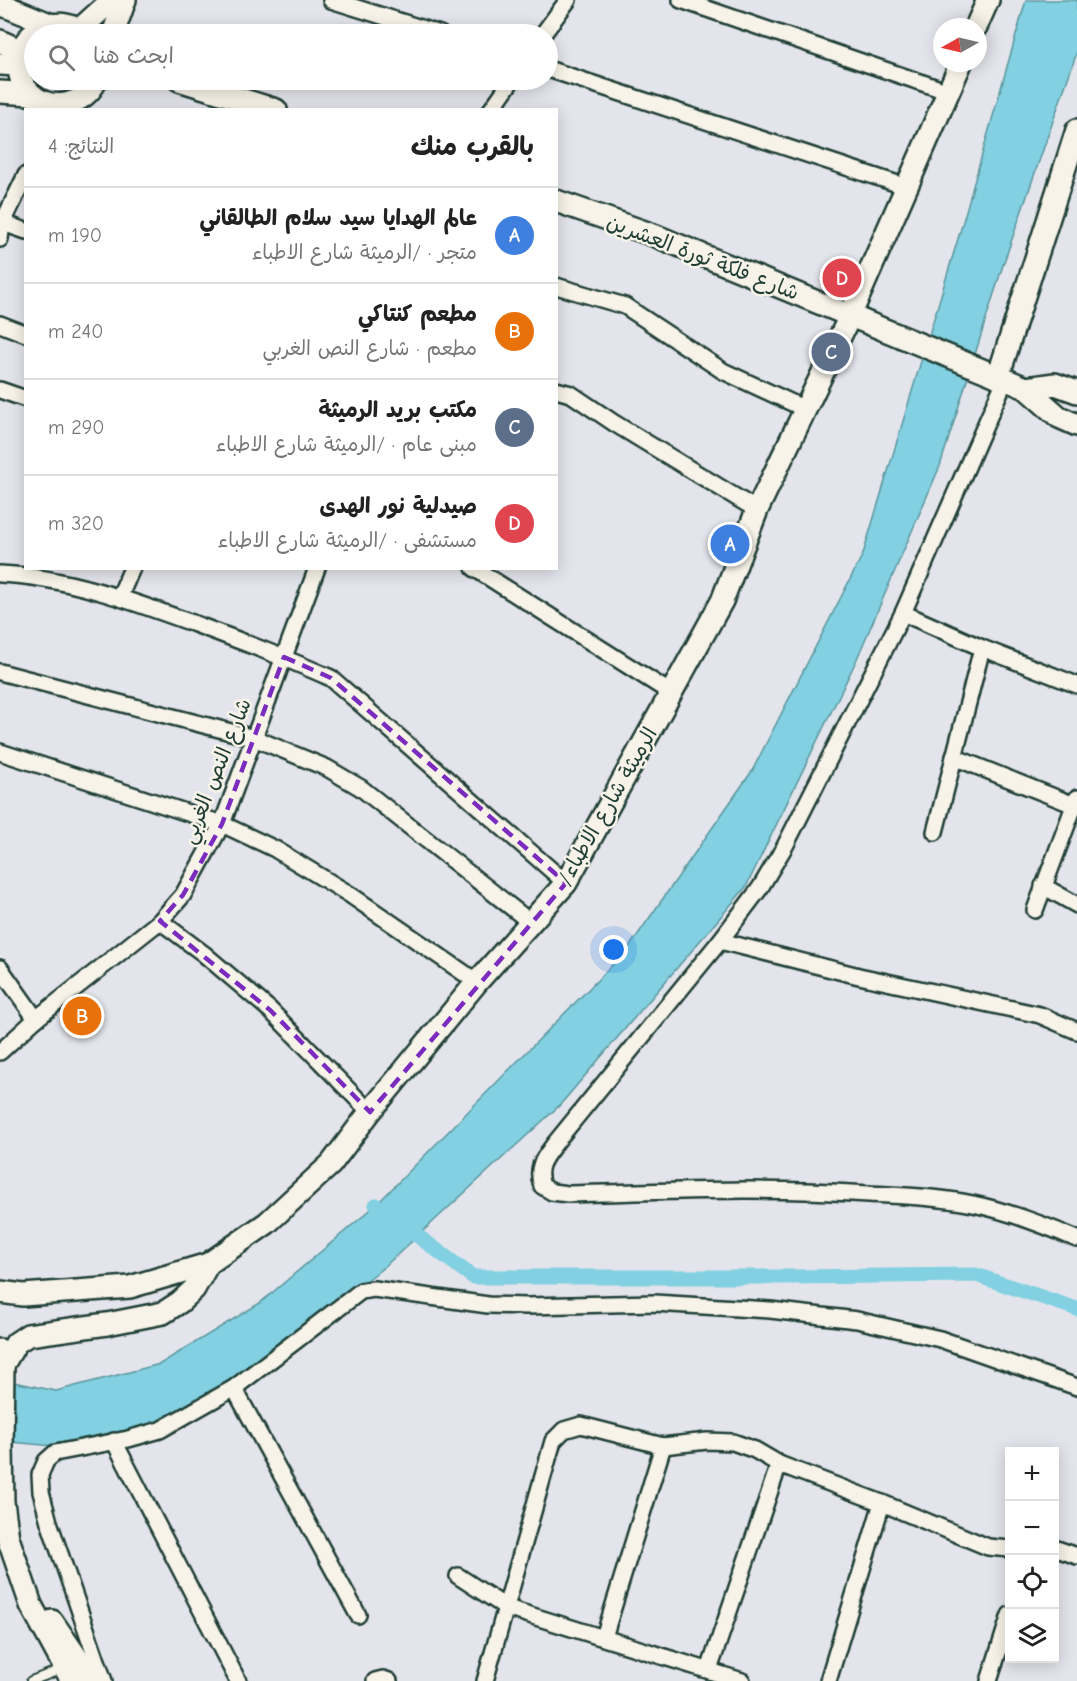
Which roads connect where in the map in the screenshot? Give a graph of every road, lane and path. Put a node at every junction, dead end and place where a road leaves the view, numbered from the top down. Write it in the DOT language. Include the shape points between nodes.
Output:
graph roads {
  1 [pos="112,0"];
  2 [pos="125,0"];
  3 [pos="331,0"];
  4 [pos="568,0"];
  5 [pos="681,0"];
  6 [pos="987,0"];
  7 [pos="0,4"];
  8 [pos="980,18"];
  9 [pos="50,24"];
  10 [pos="90,24"];
  11 [pos="117,24"];
  12 [pos="408,24"];
  13 [pos="550,24"];
  14 [pos="0,41"];
  15 [pos="24,44"];
  16 [pos="13,60"];
  17 [pos="558,72"];
  18 [pos="957,72"];
  19 [pos="24,84"];
  20 [pos="28,90"];
  21 [pos="89,90"];
  22 [pos="212,90"];
  23 [pos="505,90"];
  24 [pos="0,92"];
  25 [pos="949,92"];
  26 [pos="31,94"];
  27 [pos="59,107"];
  28 [pos="270,108"];
  29 [pos="492,108"];
  30 [pos="1077,130"];
  31 [pos="1077,163"];
  32 [pos="24,180"];
  33 [pos="907,187"];
  34 [pos="558,202"];
  35 [pos="1,228"];
  36 [pos="24,231"];
  37 [pos="1043,240"];
  38 [pos="558,287"];
  39 [pos="850,316"];
  40 [pos="0,324"];
  41 [pos="24,333"];
  42 [pos="996,376"];
  43 [pos="1026,388"];
  44 [pos="0,390"];
  45 [pos="558,391"];
  46 [pos="1077,392"];
  47 [pos="24,398"];
  48 [pos="805,410"];
  49 [pos="1077,425"];
  50 [pos="757,510"];
  51 [pos="131,570"];
  52 [pos="316,570"];
  53 [pos="477,570"];
  54 [pos="0,574"];
  55 [pos="120,596"];
  56 [pos="903,613"];
  57 [pos="982,648"];
  58 [pos="284,657"];
  59 [pos="0,672"];
  60 [pos="1077,685"];
  61 [pos="671,693"];
  62 [pos="254,738"];
  63 [pos="0,752"];
  64 [pos="954,757"];
  65 [pos="1076,802"];
  66 [pos="222,824"];
  67 [pos="934,832"];
  68 [pos="566,883"];
  69 [pos="1043,886"];
  70 [pos="1077,904"];
  71 [pos="1035,910"];
  72 [pos="160,921"];
  73 [pos="530,922"];
  74 [pos="720,941"];
  75 [pos="0,968"];
  76 [pos="477,982"];
  77 [pos="36,1019"];
  78 [pos="1077,1031"];
  79 [pos="0,1052"];
  80 [pos="370,1112"];
  81 [pos="1077,1239"];
  82 [pos="208,1264"];
  83 [pos="0,1292"];
  84 [pos="1,1358"];
  85 [pos="1077,1387"];
  86 [pos="234,1388"];
  87 [pos="114,1441"];
  88 [pos="663,1446"];
  89 [pos="779,1464"];
  90 [pos="882,1503"];
  91 [pos="8,1538"];
  92 [pos="1005,1549"];
  93 [pos="1059,1550"];
  94 [pos="1077,1556"];
  95 [pos="458,1576"];
  96 [pos="507,1608"];
  97 [pos="357,1615"];
  98 [pos="1005,1631"];
  99 [pos="604,1637"];
  100 [pos="709,1670"];
  101 [pos="68,1675"];
  102 [pos="31,1681"];
  103 [pos="96,1681"];
  104 [pos="104,1681"];
  105 [pos="238,1681"];
  106 [pos="375,1681"];
  107 [pos="389,1681"];
  108 [pos="485,1681"];
  109 [pos="742,1681"];
  110 [pos="828,1681"];
  111 [pos="989,1681"];
  1 -- 10 [label="street"];
  2 -- 11 [label="street"];
  3 -- 12 [label="street"];
  4 -- 13 [label="street"];
  5 -- 25 [label="street"];
  6 -- 8 [label="street"];
  7 -- 9 [label="street"];
  14 -- 16 [label="street"];
  15 -- 16 [label="street"];
  16 -- 19 [label="street"];
  17 -- 33 [label="street"];
  18 -- 25 [label="street, /الرميثة شارع الاطباء"];
  20 -- 26 [label="street"];
  21 -- 27 [label="street" via="75,102"];
  22 -- 28 [label="street"];
  23 -- 29 [label="street"];
  24 -- 26 [label="street"];
  25 -- 33 [label="street, /الرميثة شارع الاطباء"];
  26 -- 27 [label="street"];
  30 -- 37 [label="street"];
  31 -- 37 [label="street"];
  32 -- 35 [label="street"];
  33 -- 39 [label="street, /الرميثة شارع الاطباء"];
  34 -- 39 [label="street, شارع فلكة ثورة العشرين" via="656,236"];
  35 -- 36 [label="street"];
  37 -- 42 [label="street"];
  38 -- 48 [label="street" via="625,306 723,371"];
  39 -- 42 [label="street, شارع فلكة ثورة العشرين"];
  39 -- 48 [label="street, /الرميثة شارع الاطباء"];
  40 -- 41 [label="street"];
  42 -- 43 [label="street, شارع فلكة ثورة العشرين"];
  42 -- 56 [label="street"];
  43 -- 46 [label="street" via="1055,384"];
  43 -- 49 [label="street" via="1059,417"];
  44 -- 47 [label="street"];
  45 -- 50 [label="street" via="571,394"];
  48 -- 50 [label="street, /الرميثة شارع الاطباء"];
  50 -- 61 [label="street, /الرميثة شارع الاطباء" via="722,601"];
  51 -- 55 [label="street"];
  52 -- 58 [label="street, شارع النص الغربي"];
  53 -- 61 [label="street"];
  54 -- 55 [label="street" via="24,575"];
  55 -- 58 [label="street"];
  56 -- 57 [label="street"];
  56 -- 74 [label="street" via="785,846 760,888"];
  57 -- 60 [label="street"];
  57 -- 64 [label="street"];
  58 -- 62 [label="street, شارع النص الغربي"];
  58 -- 68 [label="street" via="331,678"];
  59 -- 62 [label="street"];
  61 -- 68 [label="street, /الرميثة شارع الاطباء"];
  62 -- 66 [label="street, شارع النص الغربي"];
  62 -- 73 [label="street" via="327,768 362,788"];
  63 -- 66 [label="street"];
  64 -- 65 [label="street"];
  64 -- 67 [label="street"];
  65 -- 69 [label="street"];
  66 -- 72 [label="street, شارع النص الغربي" via="183,895"];
  66 -- 76 [label="street" via="275,849 348,894"];
  68 -- 73 [label="street, /الرميثة شارع الاطباء"];
  69 -- 70 [label="street"];
  69 -- 71 [label="street"];
  72 -- 77 [label="street, شارع النص الغربي"];
  72 -- 80 [label="street" via="270,1010"];
  73 -- 76 [label="street, /الرميثة شارع الاطباء"];
  74 -- 78 [label="street" via="1040,1015"];
  74 -- 81 [label="street" via="556,1142 541,1163 538,1176 542,1186 568,1194 793,1190 942,1199 1011,1214"];
  75 -- 77 [label="street"];
  76 -- 80 [label="street, /الرميثة شارع الاطباء"];
  77 -- 79 [label="street, شارع النص الغربي"];
  80 -- 82 [label="street, /الرميثة شارع الاطباء" via="331,1164 267,1223"];
  82 -- 83 [label="street, /الرميثة شارع الاطباء" via="130,1287 23,1295"];
  82 -- 84 [label="street" via="194,1289 163,1313 27,1335"];
  84 -- 91 [label="street" via="3,1502"];
  85 -- 86 [label="street" via="940,1339 857,1320 654,1303 488,1305 374,1289 351,1297"];
  86 -- 87 [label="street" via="160,1430"];
  86 -- 97 [label="street"];
  87 -- 104 [label="street" via="55,1453 40,1475 40,1492 49,1522"];
  87 -- 105 [label="street"];
  88 -- 89 [label="street" via="733,1442"];
  88 -- 96 [label="street" via="580,1425 564,1430 553,1441"];
  88 -- 99 [label="street"];
  89 -- 90 [label="street"];
  89 -- 100 [label="street"];
  90 -- 92 [label="street" via="988,1547"];
  90 -- 110 [label="street"];
  91 -- 101 [label="street" via="31,1605"];
  91 -- 103 [label="street" via="38,1602"];
  93 -- 94 [label="street"];
  95 -- 96 [label="street"];
  96 -- 99 [label="street"];
  96 -- 108 [label="street"];
  98 -- 111 [label="street"];
  99 -- 100 [label="street"];
  100 -- 109 [label="street"];
  101 -- 102 [label="lane"];
  106 -- 107 [label="street"];
}
